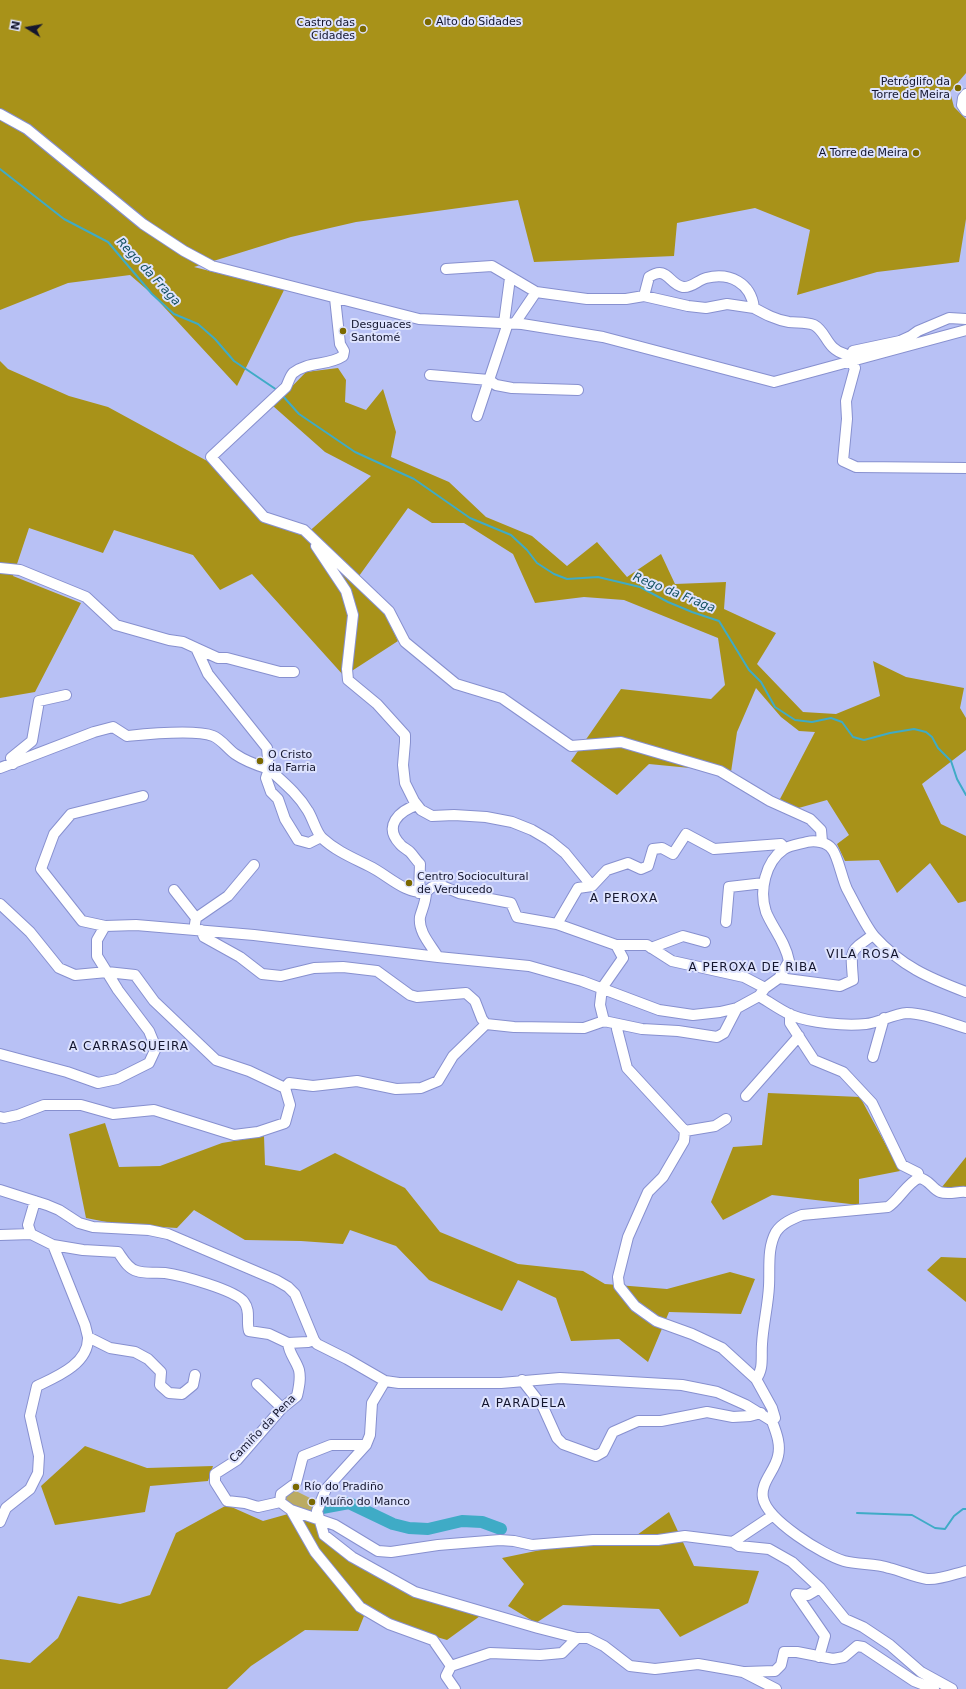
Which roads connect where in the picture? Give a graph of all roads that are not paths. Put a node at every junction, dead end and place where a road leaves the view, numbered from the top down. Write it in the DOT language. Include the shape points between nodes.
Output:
graph roads {
  1 [pos="966,94"];
  2 [pos="966,111"];
  3 [pos="0,114"];
  4 [pos="446,269"];
  5 [pos="510,278"];
  6 [pos="536,292"];
  7 [pos="644,296"];
  8 [pos="335,298"];
  9 [pos="754,308"];
  10 [pos="966,319"];
  11 [pos="509,323"];
  12 [pos="966,330"];
  13 [pos="850,361"];
  14 [pos="430,375"];
  15 [pos="489,380"];
  16 [pos="578,390"];
  17 [pos="477,416"];
  18 [pos="966,468"];
  19 [pos="304,530"];
  20 [pos="0,568"];
  21 [pos="196,648"];
  22 [pos="294,672"];
  23 [pos="66,695"];
  24 [pos="13,764"];
  25 [pos="0,768"];
  26 [pos="269,769"];
  27 [pos="143,796"];
  28 [pos="417,805"];
  29 [pos="321,837"];
  30 [pos="822,842"];
  31 [pos="785,848"];
  32 [pos="254,865"];
  33 [pos="764,882"];
  34 [pos="592,886"];
  35 [pos="174,890"];
  36 [pos="423,893"];
  37 [pos="0,904"];
  38 [pos="196,918"];
  39 [pos="726,922"];
  40 [pos="557,924"];
  41 [pos="106,926"];
  42 [pos="197,930"];
  43 [pos="873,935"];
  44 [pos="705,942"];
  45 [pos="616,945"];
  46 [pos="651,948"];
  47 [pos="438,957"];
  48 [pos="107,972"];
  49 [pos="779,978"];
  50 [pos="602,988"];
  51 [pos="762,992"];
  52 [pos="966,992"];
  53 [pos="737,1008"];
  54 [pos="790,1014"];
  55 [pos="884,1018"];
  56 [pos="604,1021"];
  57 [pos="486,1024"];
  58 [pos="618,1024"];
  59 [pos="966,1028"];
  60 [pos="799,1036"];
  61 [pos="0,1054"];
  62 [pos="872,1057"];
  63 [pos="285,1088"];
  64 [pos="746,1096"];
  65 [pos="0,1117"];
  66 [pos="726,1119"];
  67 [pos="685,1131"];
  68 [pos="920,1178"];
  69 [pos="0,1190"];
  70 [pos="966,1192"];
  71 [pos="35,1201"];
  72 [pos="31,1234"];
  73 [pos="0,1235"];
  74 [pos="53,1245"];
  75 [pos="88,1337"];
  76 [pos="314,1340"];
  77 [pos="288,1343"];
  78 [pos="195,1375"];
  79 [pos="756,1379"];
  80 [pos="522,1380"];
  81 [pos="385,1381"];
  82 [pos="257,1384"];
  83 [pos="282,1408"];
  84 [pos="760,1413"];
  85 [pos="772,1421"];
  86 [pos="366,1445"];
  87 [pos="280,1502"];
  88 [pos="290,1510"];
  89 [pos="772,1516"];
  90 [pos="320,1521"];
  91 [pos="0,1522"];
  92 [pos="733,1542"];
  93 [pos="966,1571"];
  94 [pos="820,1588"];
  95 [pos="577,1638"];
  96 [pos="819,1657"];
  97 [pos="450,1666"];
  98 [pos="743,1672"];
  99 [pos="455,1689"];
  100 [pos="776,1689"];
  101 [pos="934,1689"];
  102 [pos="952,1689"];
  1 -- 2 [label="street" via="962,105"];
  3 -- 8 [label="street" via="27,129 143,224 184,251 221,269"];
  4 -- 5 [label="street" via="492,266"];
  5 -- 6 [label="street"];
  5 -- 11 [label="street"];
  6 -- 7 [label="street" via="587,299 626,299"];
  6 -- 11 [label="street"];
  7 -- 9 [label="street" via="706,308 727,304"];
  7 -- 9 [label="street" via="648,277 656,273 663,274 682,287 690,287 697,282 720,276 737,281 748,290"];
  8 -- 11 [label="street" via="419,319"];
  8 -- 19 [label="street" via="343,356 336,361 309,364 292,374 286,387 211,457 264,517"];
  9 -- 13 [label="street" via="777,319 815,326 830,346 846,354"];
  10 -- 13 [label="street" via="949,318 900,340 853,352"];
  11 -- 13 [label="street" via="603,337 774,382"];
  11 -- 15 [label="street"];
  12 -- 13 [label="street"];
  13 -- 18 [label="street" via="855,368 846,401 843,461 856,467"];
  14 -- 15 [label="street"];
  15 -- 16 [label="street" via="496,385 512,388"];
  15 -- 17 [label="street"];
  19 -- 28 [label="street" via="346,591 352,615 348,680 376,704 404,735 405,783"];
  19 -- 30 [label="street" via="389,611 405,642 456,684 502,698 571,746 621,742 720,771 770,801 810,819 821,830"];
  20 -- 21 [label="street" via="20,570 86,597 116,625 183,642"];
  21 -- 22 [label="street" via="218,658 280,672"];
  21 -- 26 [label="street" via="208,674 267,748"];
  23 -- 24 [label="street" via="39,701 32,741 11,758"];
  24 -- 25 [label="street"];
  24 -- 26 [label="street" via="113,727 127,736 192,733 214,736 247,761"];
  26 -- 29 [label="street" via="290,788 308,811"];
  26 -- 29 [label="street" via="266,778 298,840 310,843"];
  27 -- 41 [label="street" via="71,814 54,834 41,869 82,921"];
  28 -- 34 [label="street" via="432,816 486,817 512,822 532,830 566,853"];
  28 -- 36 [label="street" via="407,808 398,815 393,825 394,835 400,845 420,864"];
  29 -- 36 [label="street" via="351,858 370,866 401,886"];
  30 -- 31 [label="street" via="810,841"];
  30 -- 43 [label="street" via="832,848 846,887"];
  31 -- 33 [label="street" via="773,860"];
  31 -- 34 [label="street" via="781,844 714,849 686,834 674,854 662,848 653,848 648,866 641,869 628,863 607,870"];
  32 -- 38 [label="street" via="228,896"];
  33 -- 39 [label="street" via="729,887"];
  33 -- 49 [label="street" via="766,912 787,949 790,961"];
  34 -- 40 [label="street" via="578,888"];
  35 -- 38 [label="street"];
  36 -- 40 [label="street" via="432,887 440,886 459,893 511,903 517,917"];
  36 -- 47 [label="street" via="426,902 420,918 421,930"];
  37 -- 48 [label="street" via="30,932 59,968 75,975"];
  38 -- 42 [label="street"];
  40 -- 45 [label="street"];
  41 -- 42 [label="street" via="136,925"];
  41 -- 48 [label="street" via="97,940 97,956"];
  42 -- 47 [label="street"];
  42 -- 57 [label="street" via="262,974 281,976 314,968 343,967 377,971 410,995 417,997 466,992 475,1001"];
  43 -- 49 [label="street" via="851,954 853,980 840,986"];
  43 -- 52 [label="street" via="898,960 931,979"];
  44 -- 46 [label="street" via="683,936"];
  45 -- 46 [label="street" via="647,945"];
  45 -- 50 [label="street" via="623,958"];
  46 -- 51 [label="street" via="672,961 744,977"];
  47 -- 50 [label="street" via="529,966"];
  48 -- 61 [label="street" via="149,1031 156,1048 150,1062 117,1079 98,1083"];
  48 -- 63 [label="street" via="136,975 154,1001 216,1060 249,1070"];
  49 -- 51 [label="street"];
  50 -- 53 [label="street" via="659,1010 693,1015"];
  50 -- 56 [label="street" via="600,1005"];
  51 -- 53 [label="street"];
  51 -- 54 [label="street"];
  53 -- 58 [label="street" via="724,1033 717,1037"];
  54 -- 55 [label="street" via="803,1019 842,1024 868,1024"];
  54 -- 60 [label="street" via="790,1023"];
  55 -- 59 [label="street" via="906,1013 917,1014"];
  55 -- 62 [label="street"];
  56 -- 57 [label="street" via="584,1028"];
  56 -- 58 [label="street"];
  57 -- 63 [label="street" via="453,1056 438,1081 421,1088 396,1089 357,1081 314,1086 288,1083"];
  58 -- 67 [label="street" via="627,1068"];
  60 -- 64 [label="street"];
  60 -- 68 [label="street" via="814,1060 843,1072 872,1103 902,1165 918,1173"];
  63 -- 65 [label="street" via="290,1105 285,1123 258,1132 234,1135 154,1110 113,1114 81,1105 44,1105 4,1118"];
  66 -- 67 [label="street" via="715,1126"];
  67 -- 79 [label="street" via="684,1141 663,1177 648,1192 628,1237 618,1277 619,1286 635,1306 656,1321 722,1348"];
  68 -- 70 [label="street" via="928,1181 939,1192"];
  68 -- 79 [label="street" via="888,1207 802,1215 780,1226 772,1241 761,1373"];
  69 -- 71 [label="street"];
  71 -- 72 [label="street" via="28,1225"];
  71 -- 76 [label="street" via="59,1210 79,1223 93,1227 149,1230 168,1234 276,1280 296,1294"];
  72 -- 73 [label="street"];
  72 -- 74 [label="street"];
  74 -- 75 [label="street"];
  74 -- 77 [label="street" via="118,1252 125,1263 136,1271 166,1273 218,1287 240,1297 245,1303 249,1313 246,1323 249,1331 270,1334"];
  75 -- 78 [label="street" via="110,1348 134,1352 148,1359 161,1372 160,1385 169,1393 182,1394 193,1385"];
  75 -- 91 [label="street" via="78,1362 61,1375 37,1386 30,1416 39,1456 38,1473 30,1489 6,1508"];
  76 -- 77 [label="street"];
  76 -- 81 [label="street"];
  77 -- 83 [label="street, Camiño da Pena" via="289,1352 299,1369 300,1381 297,1396"];
  79 -- 85 [label="street" via="772,1408 775,1418"];
  80 -- 81 [label="street" via="500,1383"];
  80 -- 84 [label="street" via="560,1378 682,1385 717,1392"];
  80 -- 84 [label="street" via="543,1407 557,1438 563,1444 596,1456 603,1452 613,1432 638,1421 661,1421 707,1412 733,1417"];
  81 -- 86 [label="street" via="372,1403 370,1435"];
  82 -- 83 [label="street"];
  83 -- 87 [label="street, Camiño da Pena" via="237,1460 215,1474 215,1482 228,1501 258,1507"];
  84 -- 85 [label="street"];
  85 -- 89 [label="street" via="779,1455 763,1488 762,1497"];
  86 -- 87 [label="street" via="331,1445 303,1456 296,1483 281,1494"];
  86 -- 90 [label="street" via="326,1489 317,1511"];
  87 -- 88 [label="street"];
  88 -- 90 [label="street"];
  88 -- 97 [label="street" via="316,1552 360,1607 389,1624 433,1640"];
  89 -- 92 [label="street"];
  89 -- 93 [label="street" via="805,1541 832,1557 846,1561 889,1567 929,1579"];
  90 -- 92 [label="street" via="335,1525 378,1551 392,1552 500,1540 532,1545 592,1540 658,1540 685,1536"];
  90 -- 95 [label="street" via="324,1535 352,1557 415,1592"];
  92 -- 94 [label="street" via="739,1546 769,1549 792,1562"];
  94 -- 96 [label="street" via="808,1595 796,1594 825,1636"];
  94 -- 102 [label="street" via="845,1618 890,1645 921,1672"];
  95 -- 97 [label="street" via="562,1652 540,1655 490,1653"];
  95 -- 98 [label="street" via="588,1638 604,1646 630,1666 655,1669 698,1664"];
  96 -- 98 [label="street" via="784,1652 781,1665 774,1671"];
  96 -- 101 [label="street" via="844,1657 857,1646 863,1647 914,1681"];
  97 -- 99 [label="street" via="446,1676"];
  98 -- 100 [label="street"];
}
